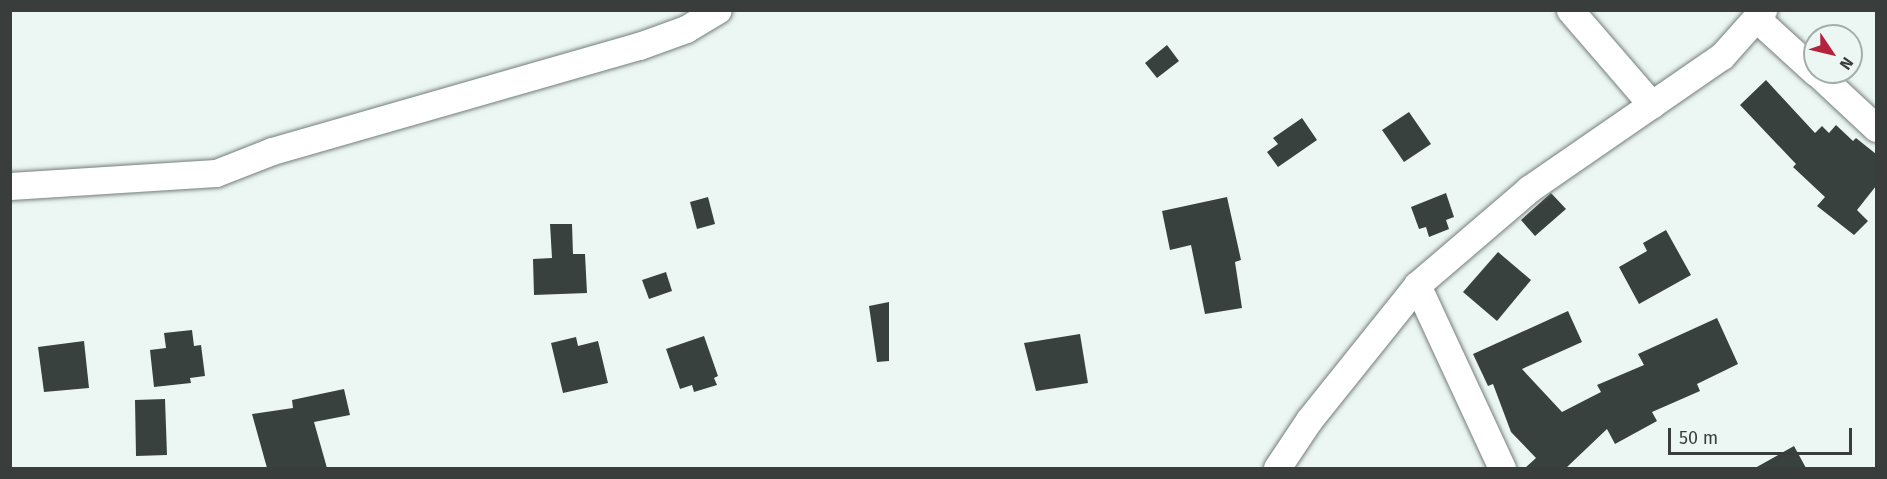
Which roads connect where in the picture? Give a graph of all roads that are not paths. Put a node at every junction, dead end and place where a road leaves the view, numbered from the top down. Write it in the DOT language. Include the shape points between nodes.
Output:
graph roads {
  1 [pos="718,10"];
  2 [pos="1570,10"];
  3 [pos="1760,15"];
  4 [pos="1803,60"];
  5 [pos="1828,84"];
  6 [pos="1652,105"];
  7 [pos="1876,128"];
  8 [pos="10,186"];
  9 [pos="1417,285"];
  10 [pos="1277,468"];
  11 [pos="1502,468"];
  1 -- 8 [label="street" via="686,29 639,46 272,151 216,173"];
  2 -- 6 [label="street"];
  3 -- 4 [label="street"];
  3 -- 6 [label="street" via="1722,56"];
  5 -- 7 [label="street"];
  6 -- 9 [label="street" via="1529,189"];
  9 -- 10 [label="street" via="1309,420"];
  9 -- 11 [label="street"];
}
